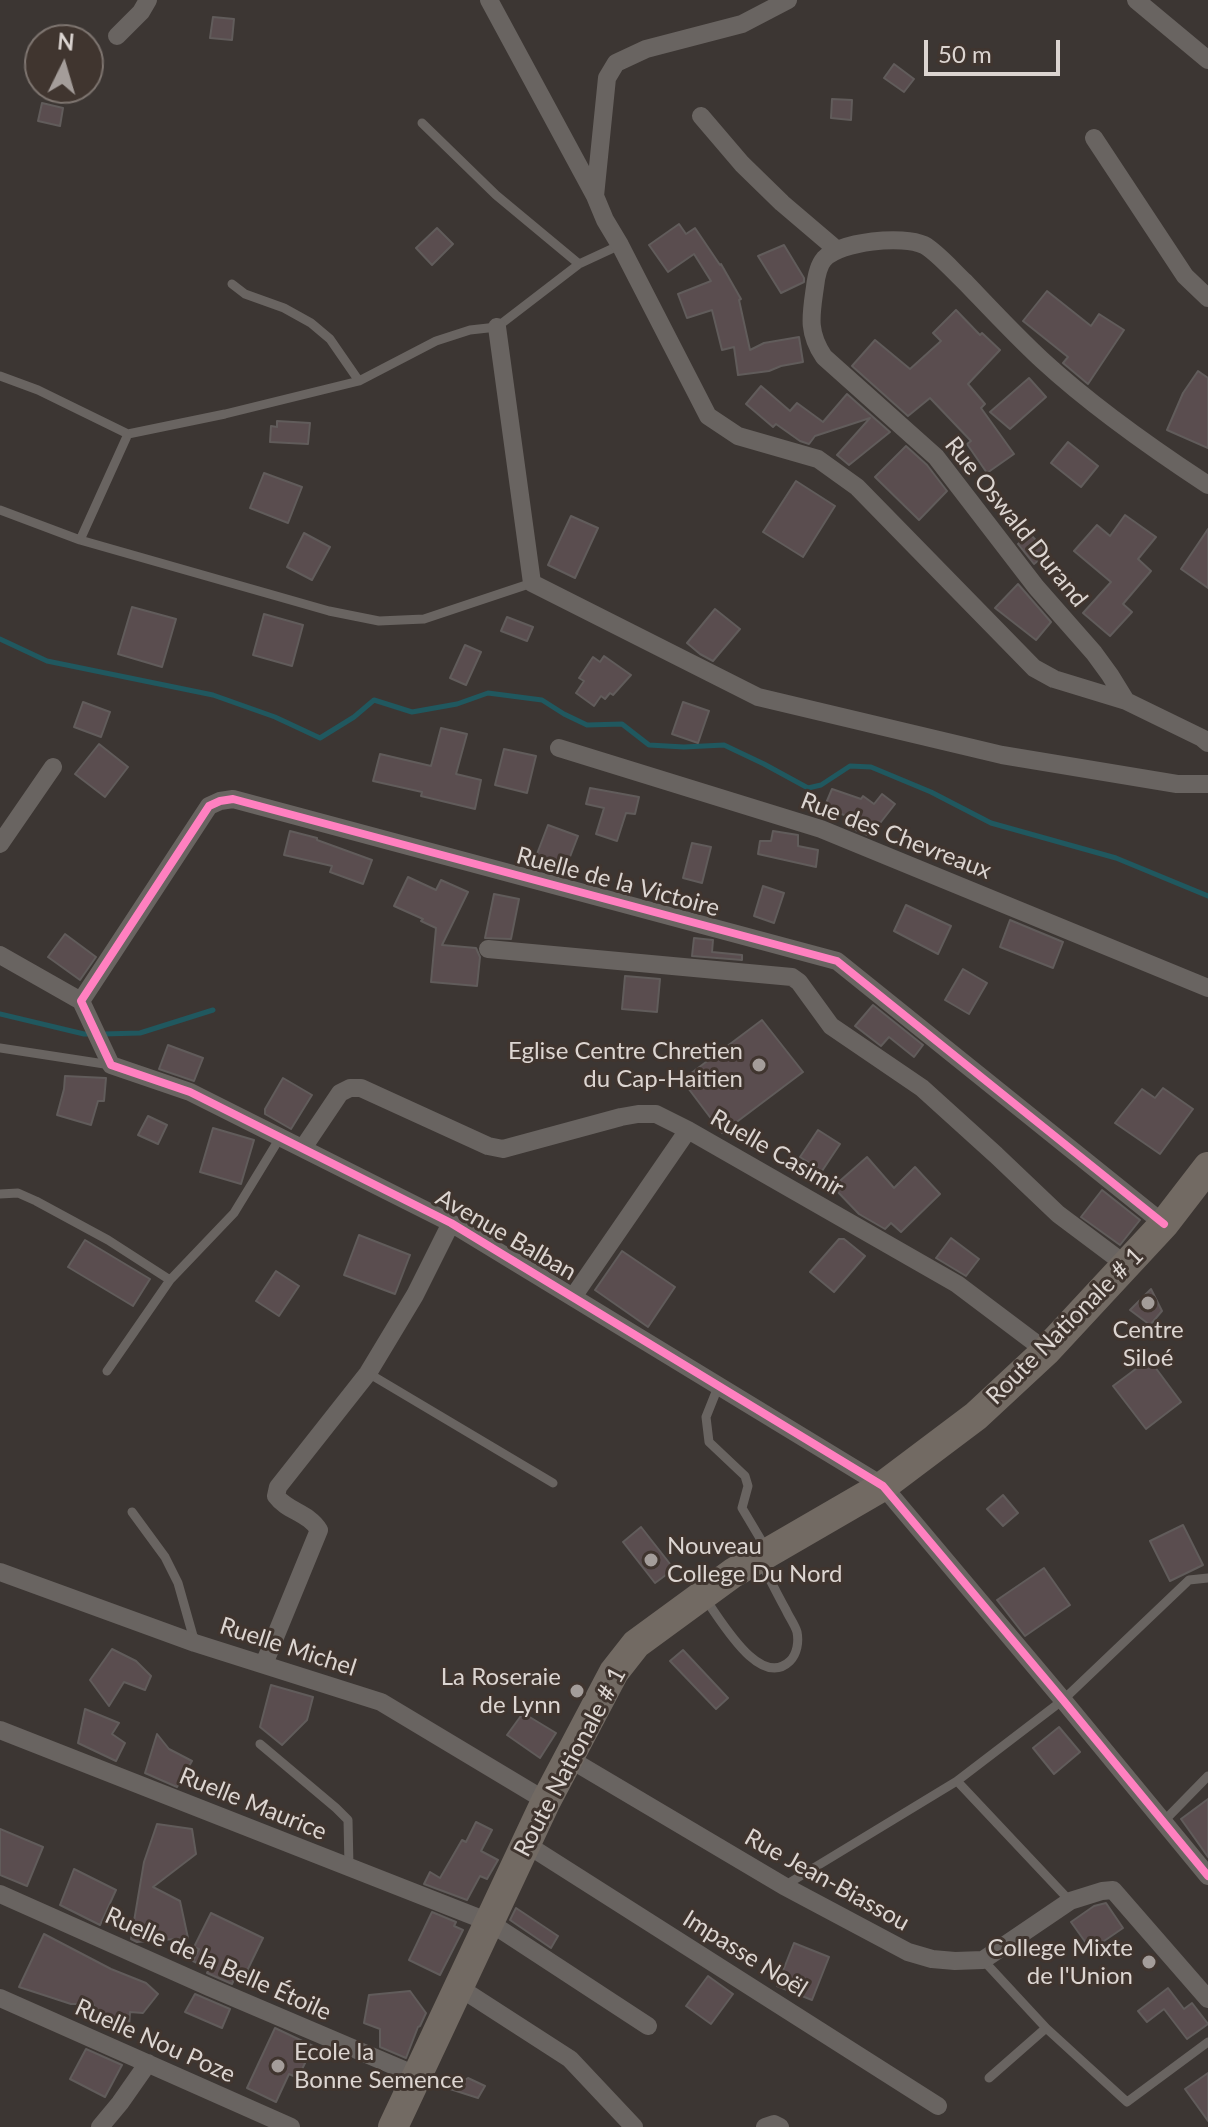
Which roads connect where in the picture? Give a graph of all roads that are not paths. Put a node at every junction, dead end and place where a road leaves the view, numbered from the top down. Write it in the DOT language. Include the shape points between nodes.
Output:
graph roads {
  1 [pos="148,0"];
  2 [pos="489,0"];
  3 [pos="788,0"];
  4 [pos="1136,0"];
  5 [pos="117,36"];
  6 [pos="1208,60"];
  7 [pos="701,116"];
  8 [pos="422,123"];
  9 [pos="1094,138"];
  10 [pos="595,196"];
  11 [pos="620,245"];
  12 [pos="829,255"];
  13 [pos="579,264"];
  14 [pos="232,284"];
  15 [pos="1208,298"];
  16 [pos="497,327"];
  17 [pos="0,376"];
  18 [pos="359,381"];
  19 [pos="128,434"];
  20 [pos="1208,485"];
  21 [pos="0,510"];
  22 [pos="80,540"];
  23 [pos="532,583"];
  24 [pos="1126,701"];
  25 [pos="1206,737"];
  26 [pos="559,748"];
  27 [pos="53,767"];
  28 [pos="1208,784"];
  29 [pos="0,844"];
  30 [pos="488,949"];
  31 [pos="0,955"];
  32 [pos="1208,988"];
  33 [pos="81,1001"];
  34 [pos="0,1048"];
  35 [pos="111,1065"];
  36 [pos="688,1130"];
  37 [pos="281,1136"];
  38 [pos="303,1148"];
  39 [pos="1208,1167"];
  40 [pos="0,1194"];
  41 [pos="451,1223"];
  42 [pos="1164,1224"];
  43 [pos="1126,1265"];
  44 [pos="170,1280"];
  45 [pos="573,1297"];
  46 [pos="1046,1351"];
  47 [pos="107,1371"];
  48 [pos="368,1373"];
  49 [pos="718,1387"];
  50 [pos="553,1483"];
  51 [pos="883,1486"];
  52 [pos="132,1512"];
  53 [pos="763,1555"];
  54 [pos="0,1572"];
  55 [pos="1208,1578"];
  56 [pos="702,1596"];
  57 [pos="195,1643"];
  58 [pos="264,1664"];
  59 [pos="1063,1700"];
  60 [pos="0,1730"];
  61 [pos="260,1744"];
  62 [pos="568,1758"];
  63 [pos="1208,1776"];
  64 [pos="957,1781"];
  65 [pos="546,1801"];
  66 [pos="1163,1822"];
  67 [pos="526,1844"];
  68 [pos="349,1867"];
  69 [pos="1208,1876"];
  70 [pos="784,1886"];
  71 [pos="0,1894"];
  72 [pos="1070,1901"];
  73 [pos="489,1922"];
  74 [pos="983,1960"];
  75 [pos="460,1988"];
  76 [pos="0,1998"];
  77 [pos="1208,1999"];
  78 [pos="648,2026"];
  79 [pos="1046,2028"];
  80 [pos="1208,2042"];
  81 [pos="148,2063"];
  82 [pos="418,2076"];
  83 [pos="989,2078"];
  84 [pos="938,2106"];
  85 [pos="100,2127"];
  86 [pos="291,2127"];
  87 [pos="393,2127"];
  88 [pos="634,2127"];
  89 [pos="765,2127"];
  90 [pos="780,2127"];
  1 -- 5 [label="street"];
  2 -- 10 [label="street"];
  3 -- 10 [label="street" via="742,24 646,49 616,63 607,78"];
  4 -- 6 [label="street"];
  7 -- 12 [label="street"];
  8 -- 13 [label="lane" via="496,195"];
  9 -- 15 [label="street" via="1185,276"];
  10 -- 11 [label="street"];
  11 -- 13 [label="lane"];
  11 -- 24 [label="street" via="708,416 738,436 818,459 857,487 1034,668"];
  12 -- 20 [label="street" via="856,244 924,245 1094,405"];
  12 -- 24 [label="street, Rue Oswald Durand" via="818,272 810,327 815,344 936,457 1094,653"];
  13 -- 16 [label="lane"];
  14 -- 18 [label="lane" via="311,323 330,339"];
  16 -- 18 [label="lane" via="436,341"];
  16 -- 23 [label="street"];
  17 -- 19 [label="lane"];
  18 -- 19 [label="lane"];
  19 -- 22 [label="lane"];
  21 -- 22 [label="lane"];
  22 -- 23 [label="lane" via="379,621 424,619"];
  23 -- 28 [label="street" via="758,697 1002,755 1177,784"];
  24 -- 25 [label="street"];
  26 -- 32 [label="street, Rue des Chevreaux" via="821,829"];
  27 -- 29 [label="street"];
  30 -- 43 [label="street" via="792,977 831,1026 922,1088 1058,1214"];
  31 -- 33 [label="street"];
  33 -- 35 [label="street"];
  33 -- 42 [label="street, Ruelle de la Victoire" via="209,806 233,799 837,961"];
  34 -- 35 [label="lane"];
  35 -- 37 [label="street, Avenue Balban" via="190,1092"];
  36 -- 38 [label="street, Ruelle Casimir" via="656,1114 638,1114 503,1149 361,1088 350,1088 340,1093"];
  36 -- 45 [label="street"];
  36 -- 46 [label="street, Ruelle Casimir" via="957,1284"];
  37 -- 38 [label="street, Avenue Balban"];
  37 -- 44 [label="lane" via="234,1213"];
  38 -- 41 [label="street, Avenue Balban"];
  39 -- 42 [label="main road, Route Nationale # 1"];
  40 -- 44 [label="lane" via="18,1193 36,1201"];
  41 -- 45 [label="street, Avenue Balban"];
  41 -- 48 [label="street"];
  42 -- 43 [label="main road, Route Nationale # 1"];
  43 -- 46 [label="main road, Route Nationale # 1"];
  44 -- 47 [label="lane"];
  45 -- 49 [label="street, Avenue Balban"];
  46 -- 51 [label="main road, Route Nationale # 1" via="976,1416"];
  48 -- 50 [label="lane"];
  48 -- 58 [label="street" via="278,1487 280,1502 319,1530"];
  49 -- 51 [label="street, Avenue Balban"];
  49 -- 53 [label="lane" via="706,1417 709,1442 745,1476 742,1508"];
  51 -- 53 [label="main road, Route Nationale # 1"];
  51 -- 59 [label="street, Avenue Balban"];
  52 -- 57 [label="lane" via="178,1583"];
  53 -- 56 [label="main road, Route Nationale # 1"];
  53 -- 56 [label="lane" via="797,1632 796,1652 785,1666 772,1669 750,1658"];
  54 -- 57 [label="street, Ruelle Michel"];
  55 -- 59 [label="lane" via="1189,1580"];
  56 -- 62 [label="main road, Route Nationale # 1" via="636,1644 614,1672"];
  57 -- 58 [label="street, Ruelle Michel"];
  58 -- 65 [label="street, Ruelle Michel" via="381,1702"];
  59 -- 64 [label="lane"];
  59 -- 66 [label="street, Avenue Balban"];
  60 -- 68 [label="street, Ruelle Maurice"];
  61 -- 68 [label="lane" via="348,1820"];
  62 -- 65 [label="main road, Route Nationale # 1"];
  62 -- 70 [label="street, Rue Jean-Biassou"];
  63 -- 66 [label="lane"];
  64 -- 70 [label="lane"];
  64 -- 72 [label="lane"];
  65 -- 67 [label="main road, Route Nationale # 1"];
  66 -- 69 [label="street, Avenue Balban"];
  67 -- 73 [label="main road, Route Nationale # 1"];
  67 -- 84 [label="street, Impasse Noël"];
  68 -- 73 [label="street, Ruelle Maurice"];
  70 -- 74 [label="street, Rue Jean-Biassou" via="908,1952 932,1959"];
  71 -- 82 [label="street, Ruelle de la Belle Étoile"];
  72 -- 74 [label="street"];
  72 -- 77 [label="street" via="1113,1890"];
  73 -- 75 [label="main road, Route Nationale # 1"];
  73 -- 78 [label="street, Ruelle Maurice"];
  74 -- 79 [label="lane"];
  75 -- 82 [label="main road, Route Nationale # 1"];
  75 -- 88 [label="street" via="570,2059"];
  76 -- 81 [label="street, Ruelle Nou Poze"];
  79 -- 80 [label="lane" via="1127,2102"];
  79 -- 83 [label="lane"];
  81 -- 85 [label="street"];
  81 -- 86 [label="street, Ruelle Nou Poze"];
  82 -- 87 [label="main road, Route Nationale # 1"];
  89 -- 90 [label="street"];
}
